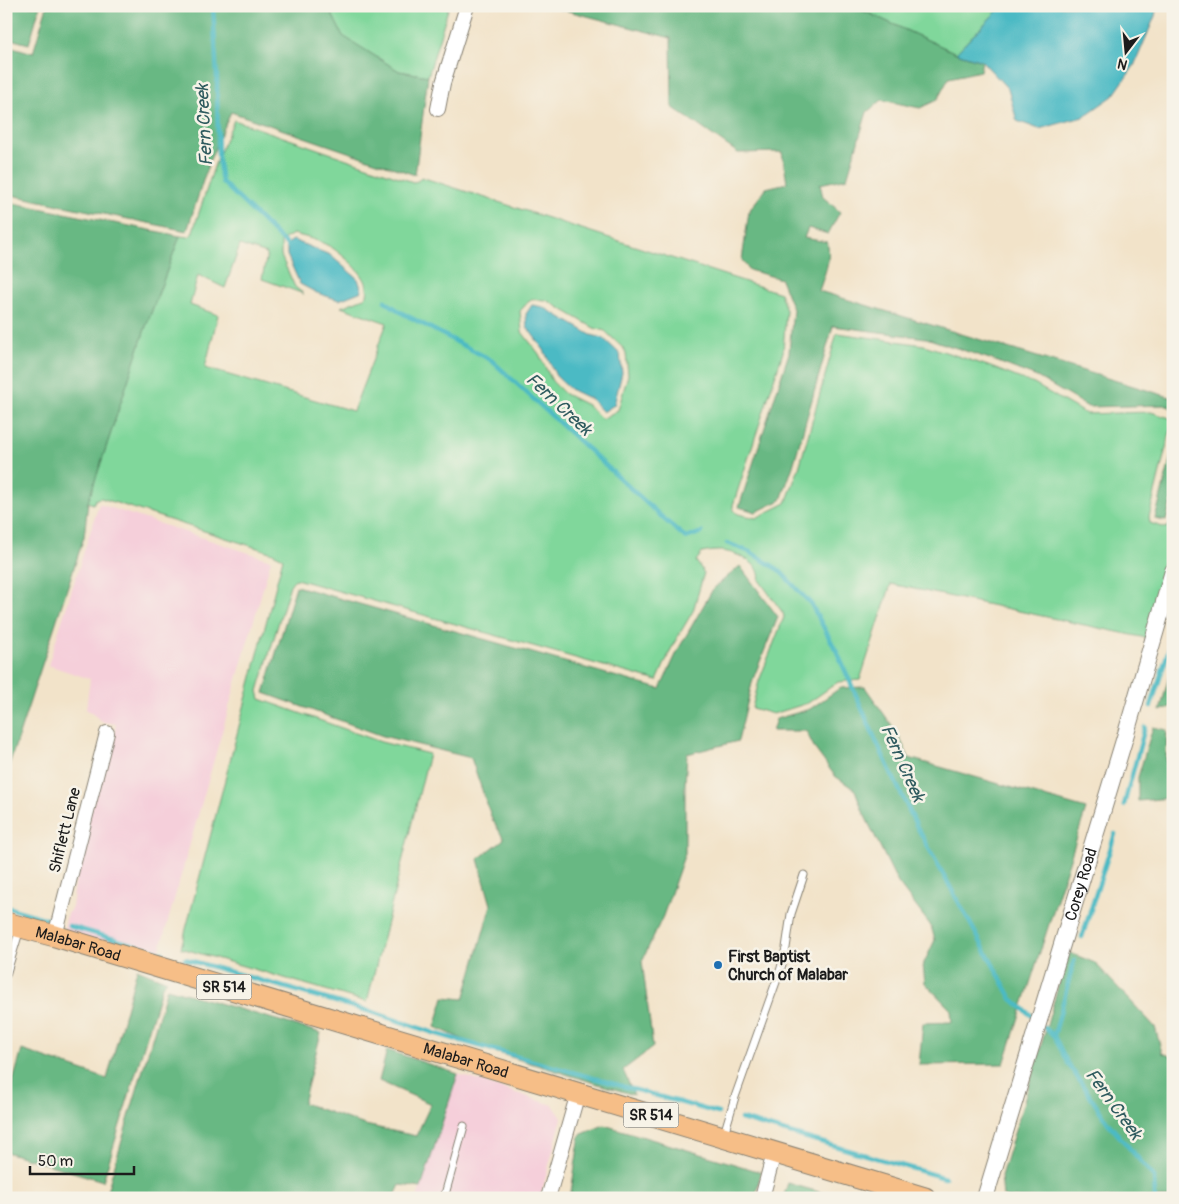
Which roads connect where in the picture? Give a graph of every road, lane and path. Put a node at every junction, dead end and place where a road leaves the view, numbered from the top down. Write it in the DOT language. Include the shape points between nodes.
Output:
graph roads {
  1 [pos="467,6"];
  2 [pos="438,109"];
  3 [pos="1173,571"];
  4 [pos="106,733"];
  5 [pos="804,875"];
  6 [pos="14,925"];
  7 [pos="55,936"];
  8 [pos="6,975"];
  9 [pos="578,1093"];
  10 [pos="464,1126"];
  11 [pos="723,1137"];
  12 [pos="774,1152"];
  13 [pos="444,1198"];
  14 [pos="548,1198"];
  15 [pos="762,1198"];
  16 [pos="925,1198"];
  17 [pos="985,1198"];
  1 -- 2 [label="street"];
  3 -- 17 [label="street, Corey Road"];
  4 -- 7 [label="street, Shiflett Lane"];
  5 -- 11 [label="lane" via="790,914 781,968"];
  6 -- 7 [label="main road, Malabar Road / SR 514"];
  6 -- 8 [label="lane"];
  7 -- 9 [label="main road, Malabar Road / SR 514"];
  9 -- 11 [label="main road, Malabar Road / SR 514"];
  9 -- 14 [label="street"];
  10 -- 13 [label="lane"];
  11 -- 12 [label="main road, Malabar Road / SR 514"];
  12 -- 15 [label="street"];
  12 -- 16 [label="main road, Malabar Road / SR 514"];
}
